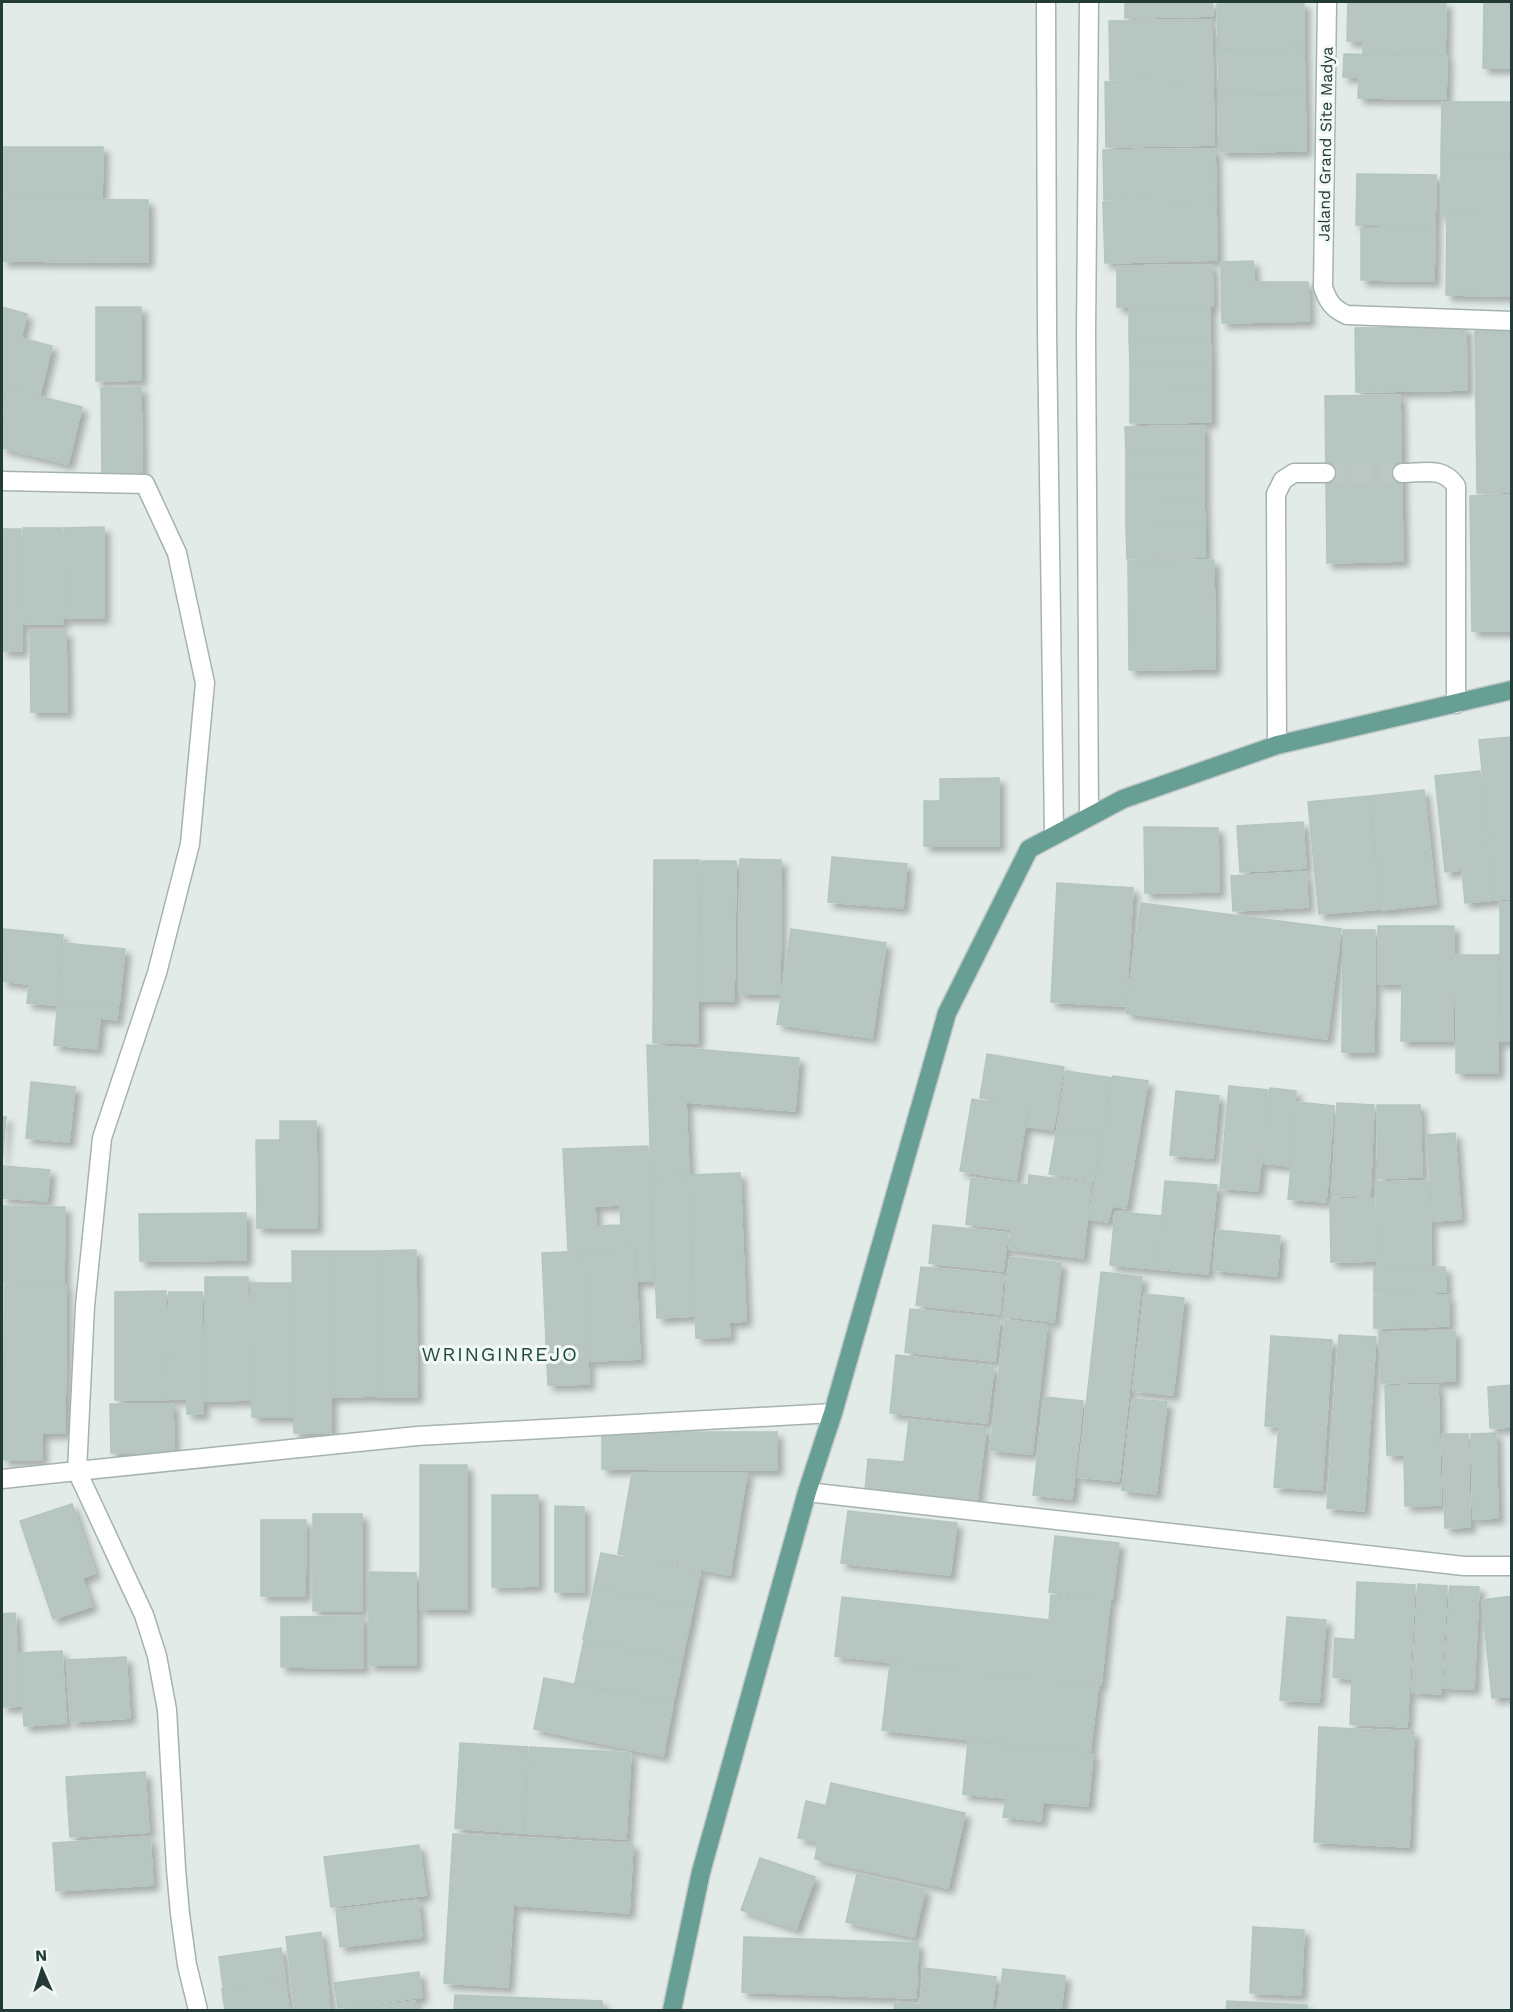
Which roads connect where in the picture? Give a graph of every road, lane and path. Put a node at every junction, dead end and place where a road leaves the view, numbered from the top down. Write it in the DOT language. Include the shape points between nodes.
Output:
graph roads {
  1 [pos="1046,2"];
  2 [pos="1089,2"];
  3 [pos="1328,2"];
  4 [pos="1512,321"];
  5 [pos="1326,473"];
  6 [pos="1402,473"];
  7 [pos="2,481"];
  8 [pos="1512,690"];
  9 [pos="1456,704"];
  10 [pos="1277,745"];
  11 [pos="1089,817"];
  12 [pos="1054,836"];
  13 [pos="833,1413"];
  14 [pos="77,1471"];
  15 [pos="2,1479"];
  16 [pos="807,1492"];
  17 [pos="1512,1566"];
  18 [pos="198,2010"];
  19 [pos="672,2010"];
  1 -- 12 [label="street"];
  2 -- 11 [label="street"];
  3 -- 4 [label="street, Jaland Grand Site Madya" via="1323,287 1327,299 1334,309 1347,315"];
  5 -- 10 [label="street" via="1294,473 1282,480 1276,494"];
  6 -- 9 [label="street" via="1443,472 1456,486"];
  7 -- 14 [label="street" via="145,484 177,553 205,683 190,844 157,973 102,1138 85,1306"];
  8 -- 9 [label="main road"];
  9 -- 10 [label="main road"];
  10 -- 11 [label="main road" via="1123,799"];
  11 -- 12 [label="main road"];
  12 -- 13 [label="main road" via="1029,849 947,1013"];
  13 -- 14 [label="street" via="417,1436"];
  13 -- 16 [label="main road"];
  14 -- 15 [label="street"];
  14 -- 18 [label="street" via="144,1615 156,1656 167,1710 180,1914"];
  16 -- 17 [label="street" via="1464,1566"];
  16 -- 19 [label="main road" via="701,1872"];
}
